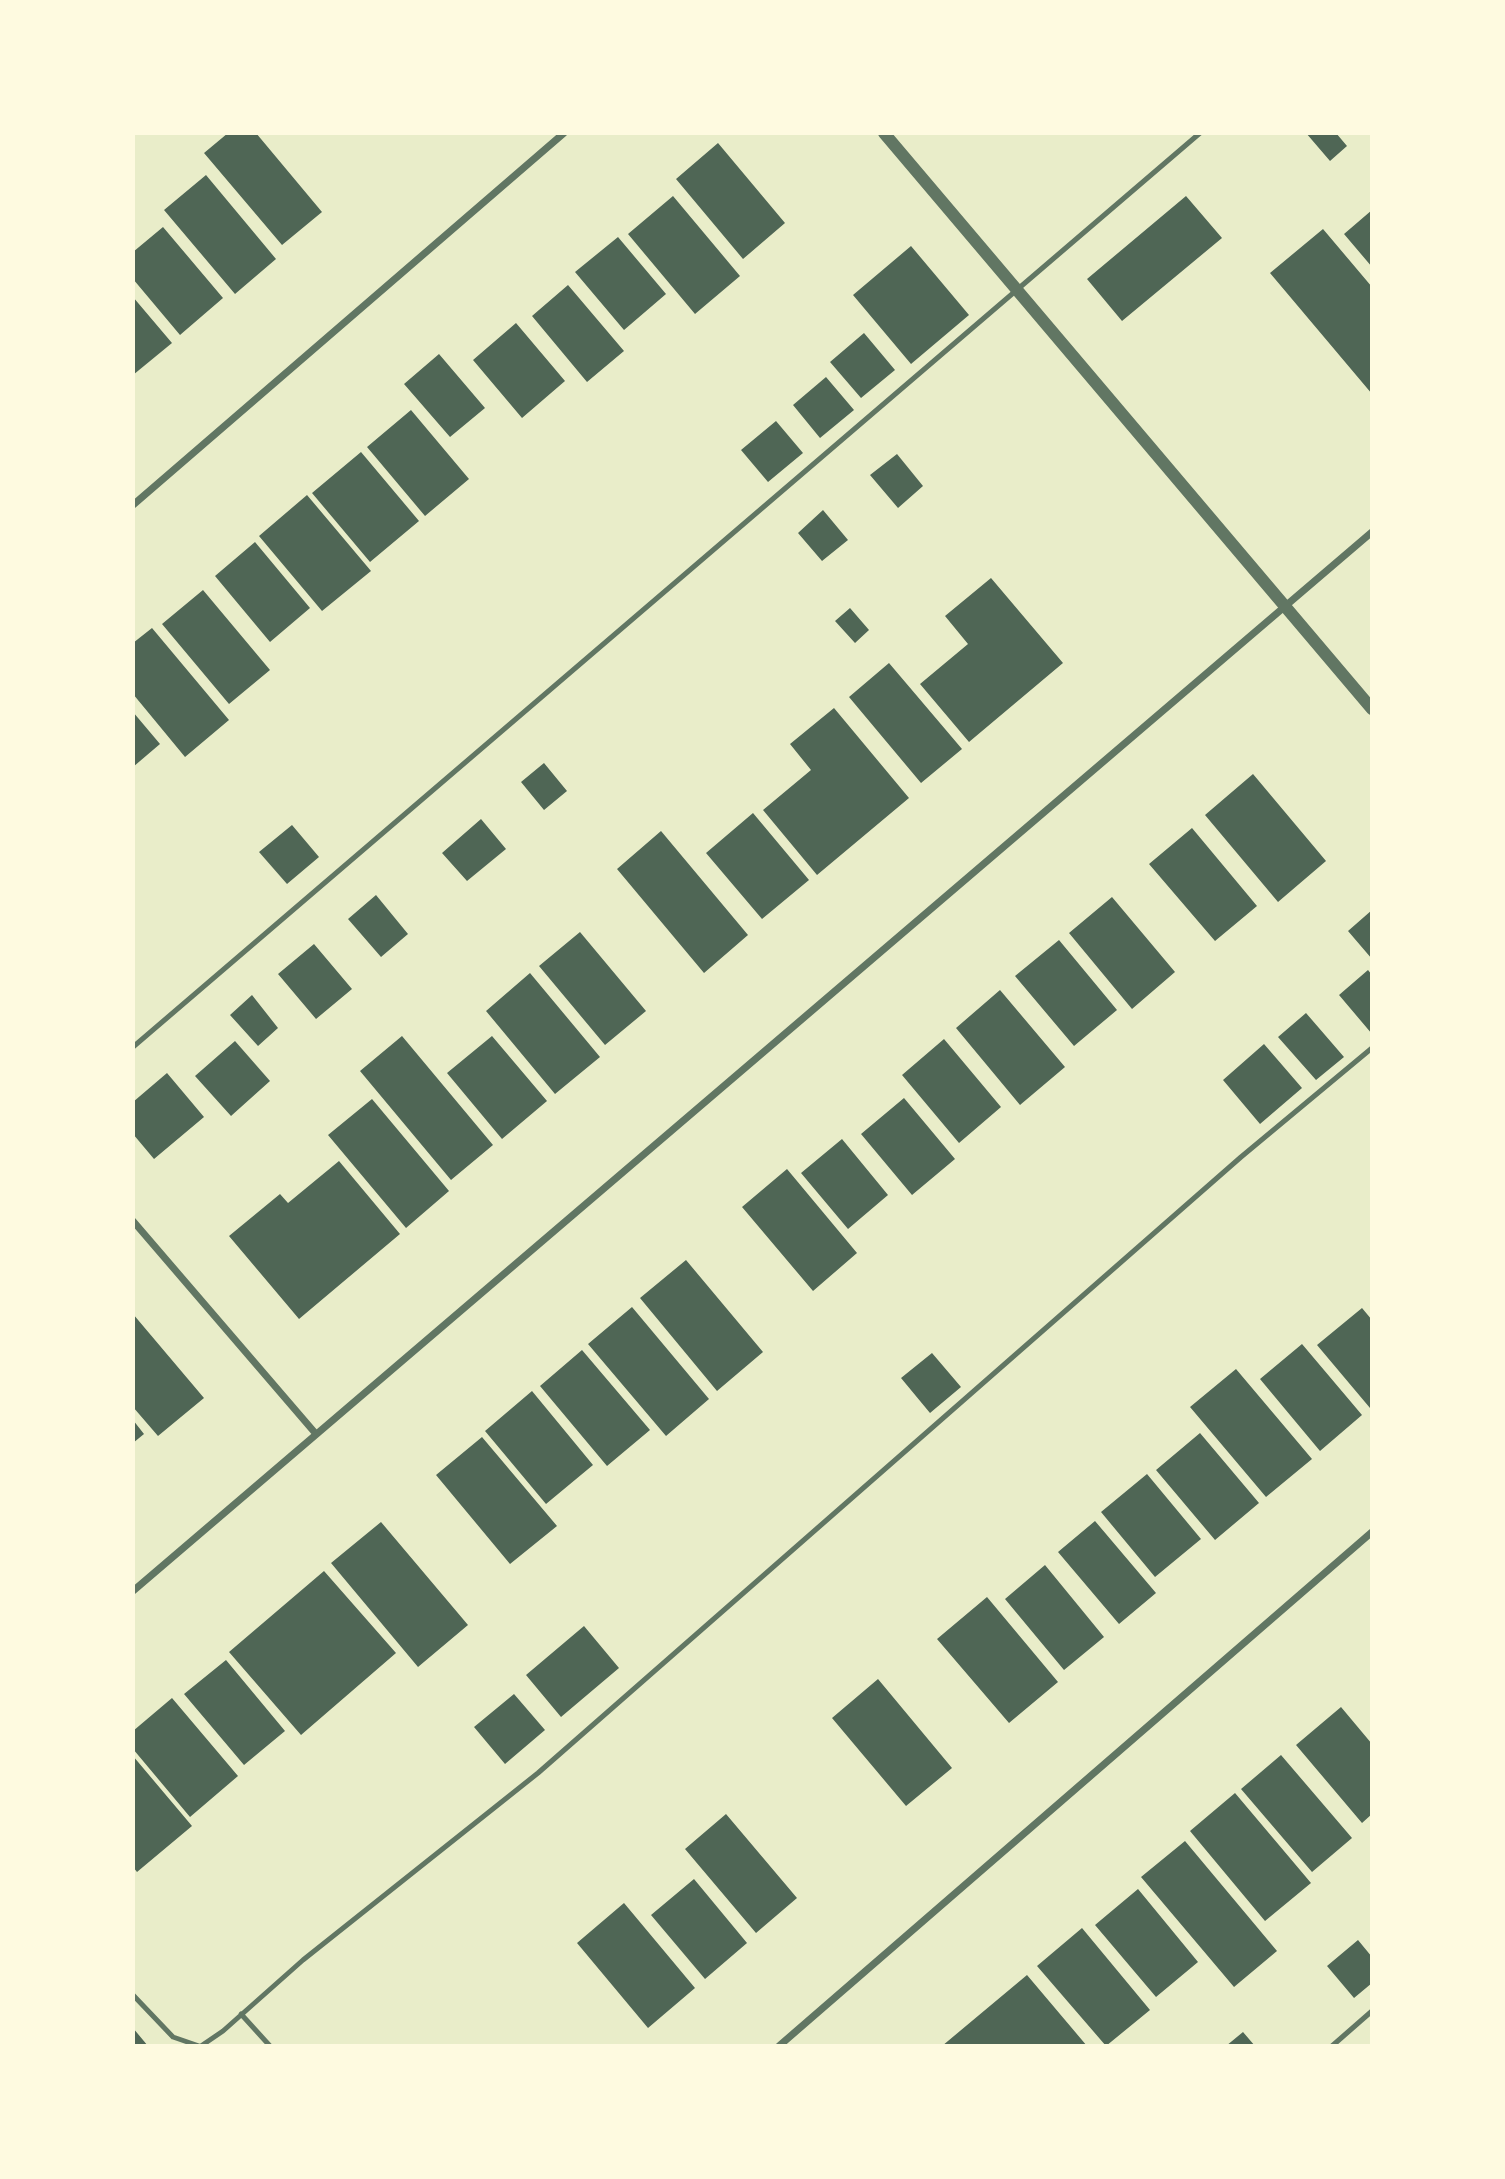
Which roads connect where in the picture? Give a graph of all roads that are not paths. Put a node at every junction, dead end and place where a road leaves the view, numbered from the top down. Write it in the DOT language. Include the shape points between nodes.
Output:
graph roads {
  1 [pos="564,133"];
  2 [pos="884,133"];
  3 [pos="1200,133"];
  4 [pos="1018,291"];
  5 [pos="133,505"];
  6 [pos="1372,531"];
  7 [pos="1286,607"];
  8 [pos="1372,709"];
  9 [pos="133,1046"];
  10 [pos="1372,1048"];
  11 [pos="133,1221"];
  12 [pos="316,1434"];
  13 [pos="1372,1532"];
  14 [pos="133,1591"];
  15 [pos="133,1995"];
  16 [pos="1372,2011"];
  17 [pos="242,2014"];
  18 [pos="200,2046"];
  19 [pos="270,2046"];
  20 [pos="779,2046"];
  21 [pos="1332,2046"];
  1 -- 5 [label="street"];
  2 -- 4 [label="street"];
  3 -- 4 [label="lane"];
  4 -- 7 [label="street"];
  4 -- 9 [label="lane"];
  6 -- 7 [label="street"];
  7 -- 8 [label="street"];
  7 -- 12 [label="street"];
  10 -- 17 [label="lane" via="1230,1166 538,1773"];
  11 -- 12 [label="street"];
  12 -- 14 [label="street"];
  13 -- 20 [label="street"];
  15 -- 18 [label="lane" via="173,2037"];
  16 -- 21 [label="lane"];
  17 -- 18 [label="lane"];
  17 -- 19 [label="lane"];
}
